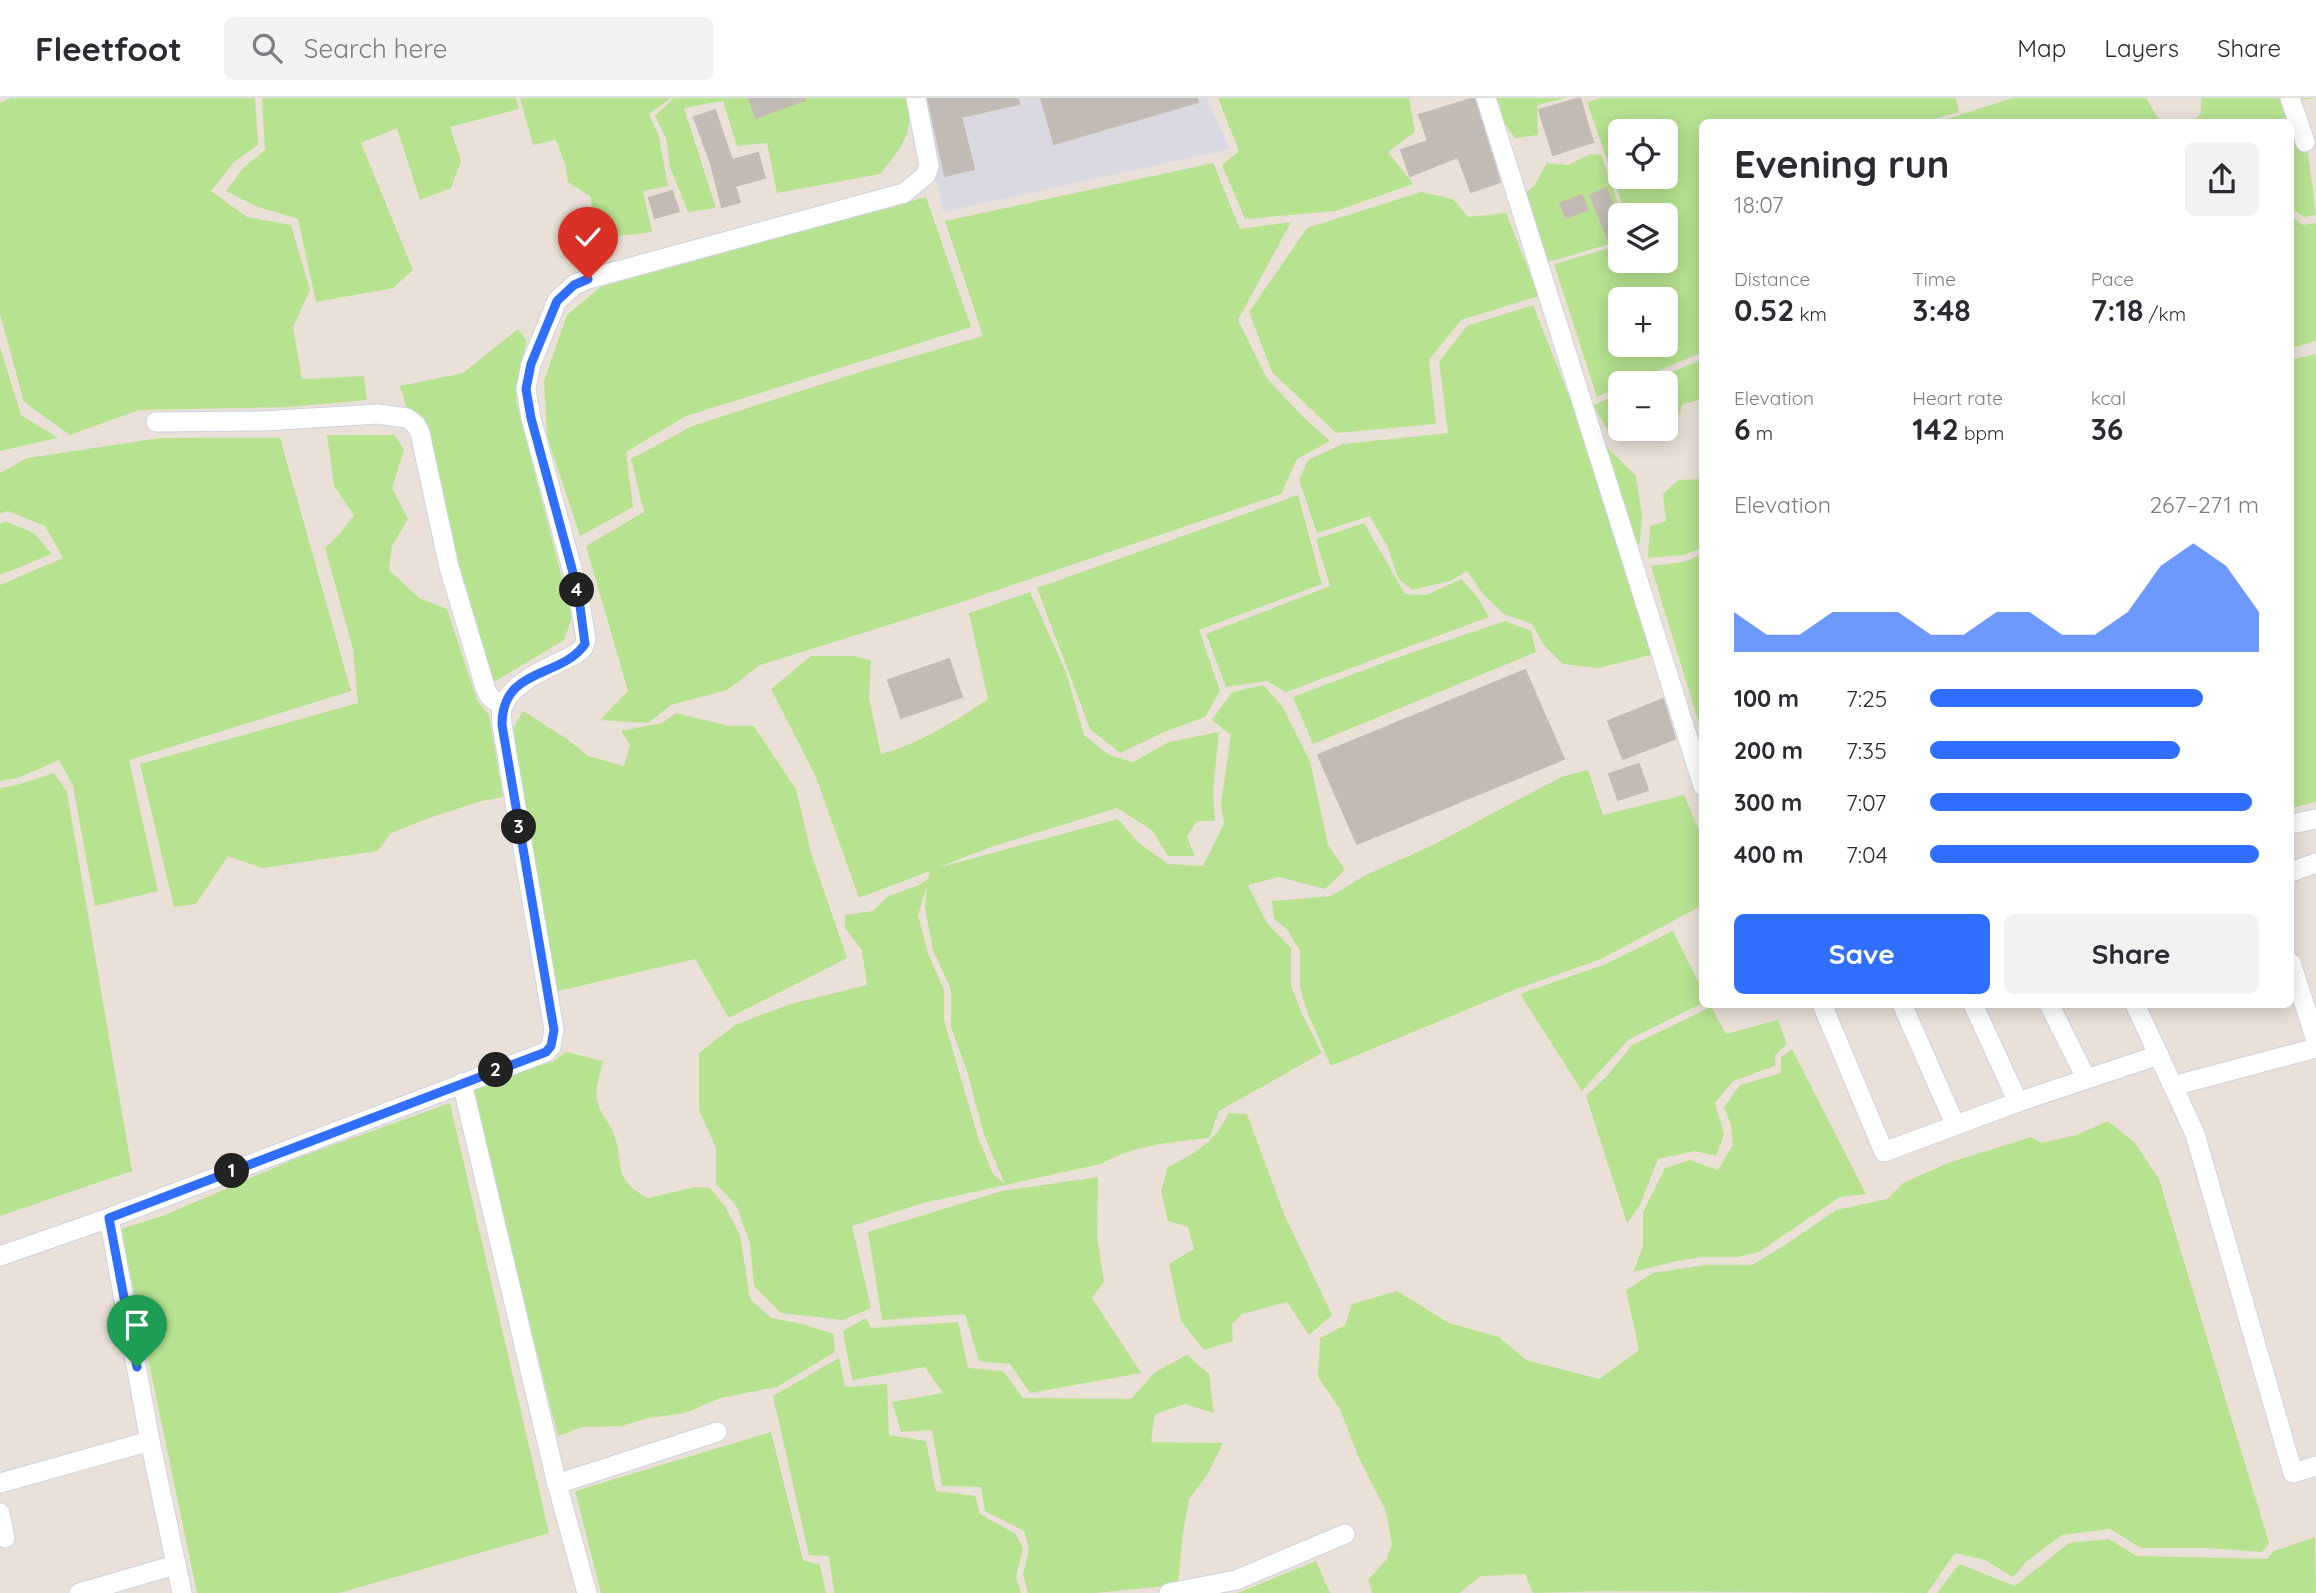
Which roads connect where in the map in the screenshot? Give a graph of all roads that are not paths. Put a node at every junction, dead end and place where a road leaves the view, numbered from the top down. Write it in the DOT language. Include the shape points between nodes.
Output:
graph roads {
  1 [pos="916,98"];
  2 [pos="1486,98"];
  3 [pos="2290,98"];
  4 [pos="2305,142"];
  5 [pos="156,422"];
  6 [pos="505,703"];
  7 [pos="1699,773"];
  8 [pos="2316,819"];
  9 [pos="2294,823"];
  10 [pos="2316,863"];
  11 [pos="2294,871"];
  12 [pos="2294,972"];
  13 [pos="1824,1008"];
  14 [pos="1904,1008"];
  15 [pos="1975,1008"];
  16 [pos="2051,1008"];
  17 [pos="2136,1008"];
  18 [pos="2316,1040"];
  19 [pos="2316,1048"];
  20 [pos="2159,1055"];
  21 [pos="2086,1078"];
  22 [pos="462,1083"];
  23 [pos="2173,1086"];
  24 [pos="2018,1102"];
  25 [pos="1955,1124"];
  26 [pos="109,1218"];
  27 [pos="0,1256"];
  28 [pos="717,1432"];
  29 [pos="150,1441"];
  30 [pos="2316,1466"];
  31 [pos="0,1483"];
  32 [pos="557,1484"];
  33 [pos="0,1513"];
  34 [pos="1345,1534"];
  35 [pos="5,1538"];
  36 [pos="175,1565"];
  37 [pos="79,1593"];
  38 [pos="182,1593"];
  39 [pos="587,1593"];
  40 [pos="1169,1593"];
  1 -- 6 [label="street" via="929,166 926,175 904,193 588,279 557,301 531,364 526,389 578,591 585,644 576,654 519,685"];
  2 -- 7 [label="street"];
  3 -- 4 [label="street"];
  5 -- 6 [label="street" via="377,414 411,420 420,433 449,568 485,687 491,699"];
  6 -- 22 [label="street" via="502,725 553,1040 546,1052"];
  8 -- 9 [label="street"];
  10 -- 11 [label="street"];
  12 -- 18 [label="street"];
  13 -- 25 [label="street" via="1884,1152"];
  14 -- 25 [label="street"];
  15 -- 24 [label="street"];
  16 -- 21 [label="street"];
  17 -- 20 [label="street"];
  19 -- 23 [label="street"];
  20 -- 21 [label="street"];
  20 -- 23 [label="street"];
  21 -- 24 [label="street"];
  22 -- 26 [label="street"];
  22 -- 32 [label="street"];
  23 -- 30 [label="street" via="2194,1134 2293,1473"];
  24 -- 25 [label="street"];
  26 -- 27 [label="street"];
  26 -- 29 [label="street"];
  28 -- 32 [label="street"];
  29 -- 31 [label="street"];
  29 -- 36 [label="street"];
  32 -- 39 [label="street"];
  33 -- 35 [label="street"];
  34 -- 40 [label="street" via="1236,1580"];
  36 -- 37 [label="street"];
  36 -- 38 [label="street"];
}
